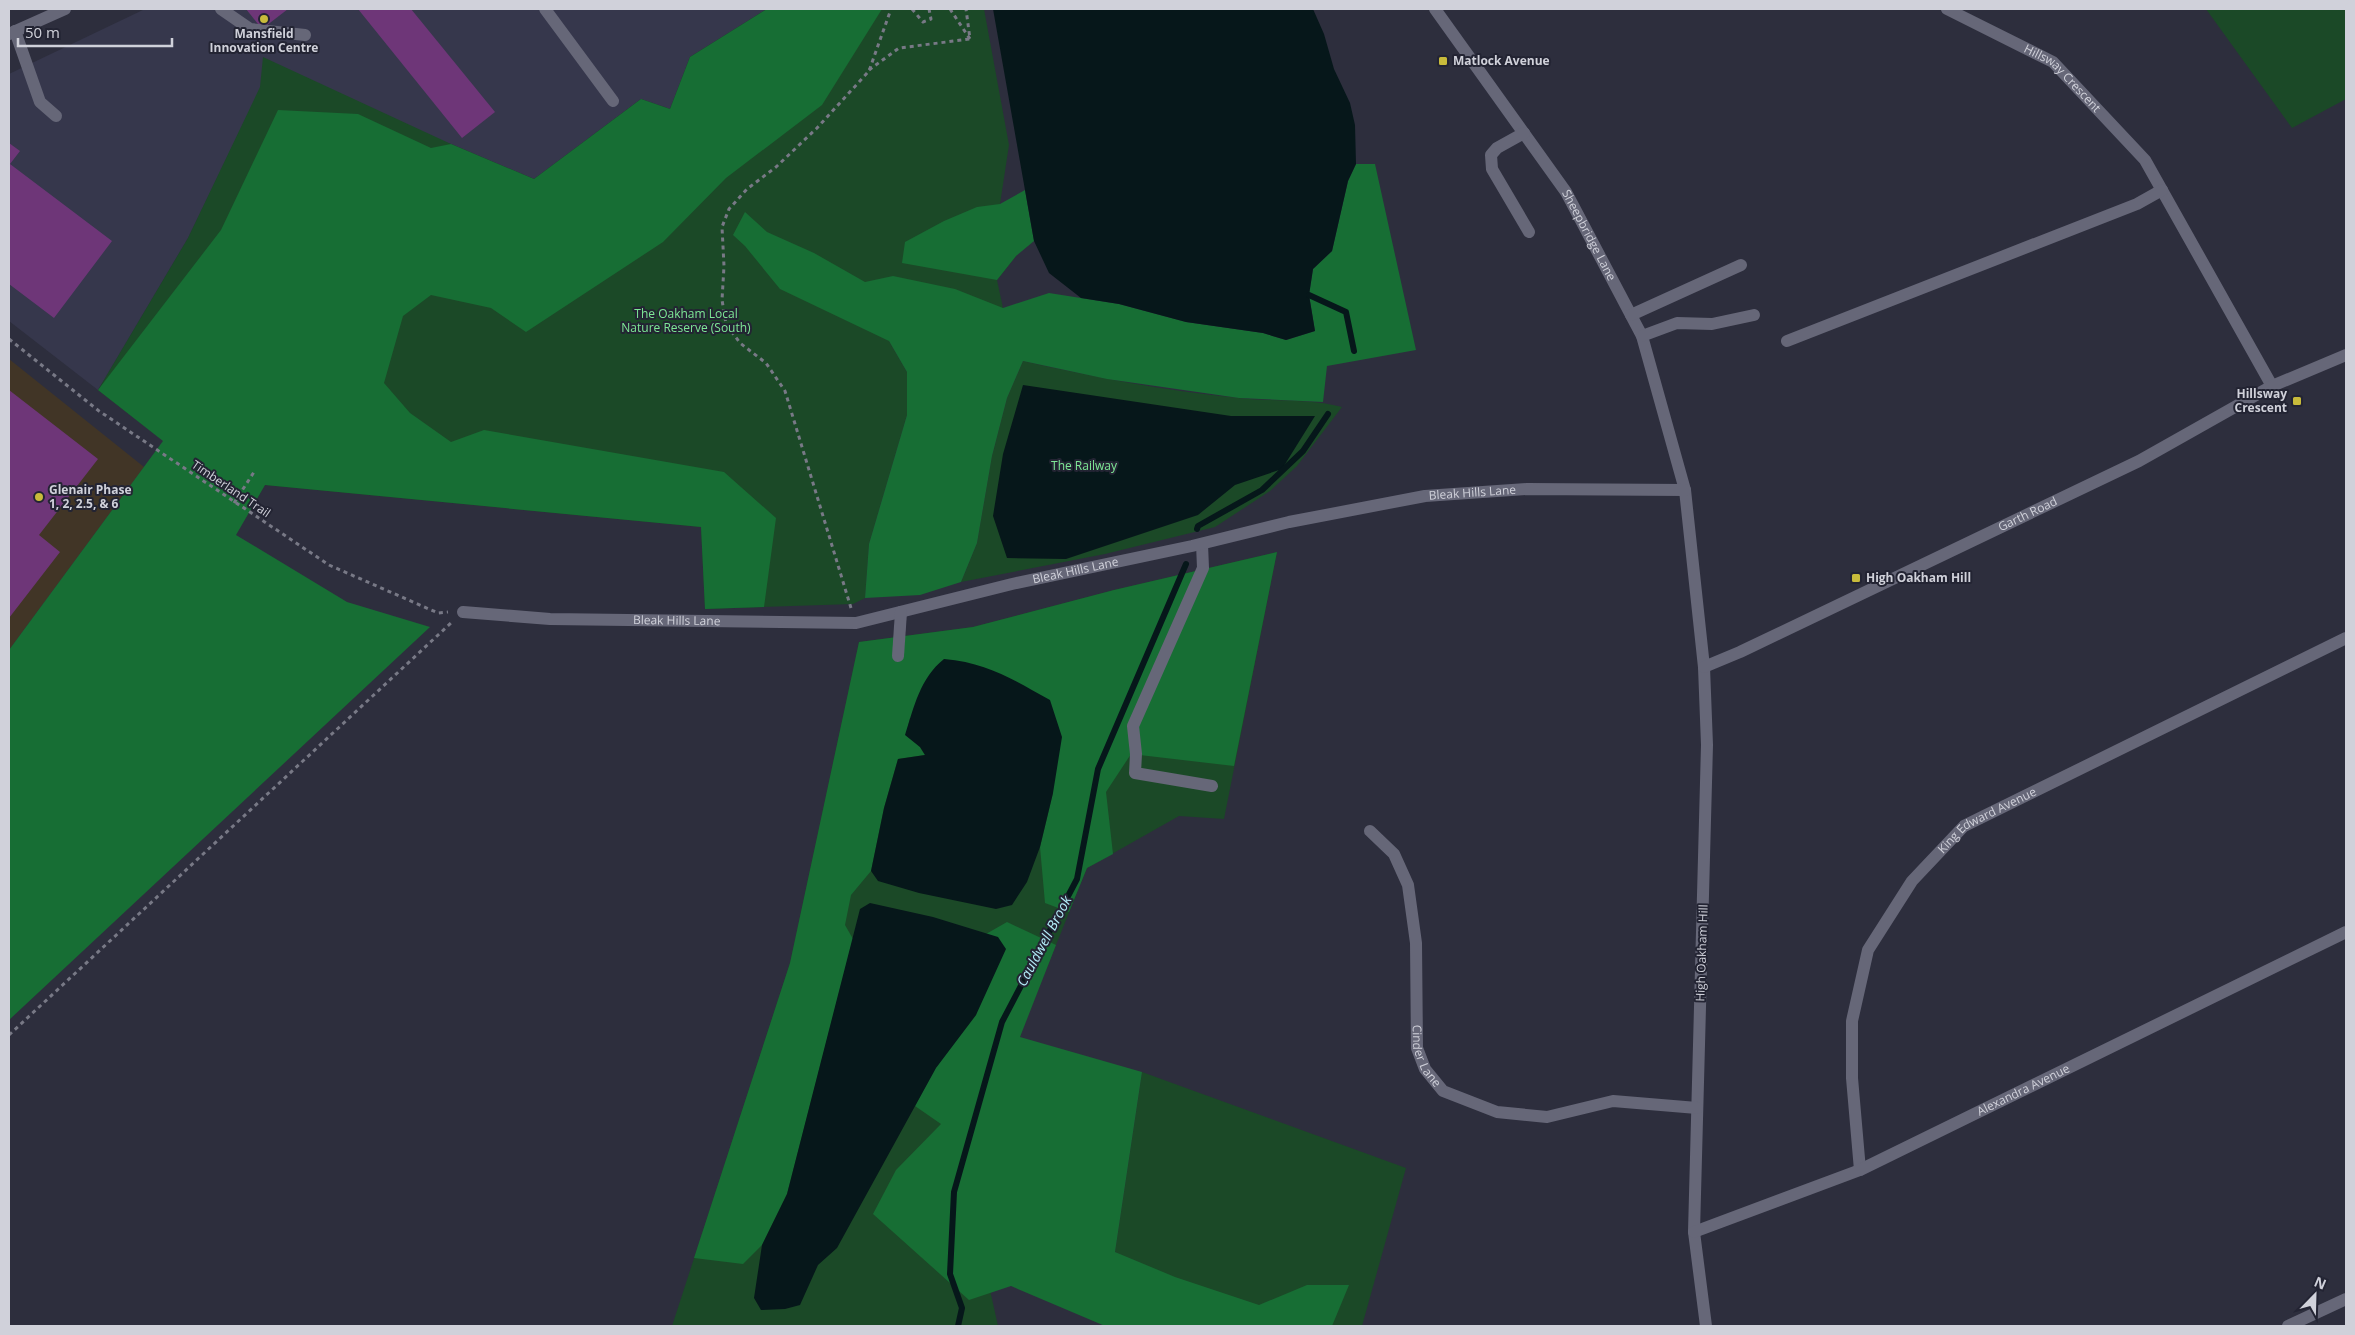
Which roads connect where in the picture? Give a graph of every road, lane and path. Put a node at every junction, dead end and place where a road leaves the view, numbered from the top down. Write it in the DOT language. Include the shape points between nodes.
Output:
graph roads {
  1 [pos="65,9"];
  2 [pos="221,9"];
  3 [pos="545,9"];
  4 [pos="892,9"];
  5 [pos="912,9"];
  6 [pos="929,9"];
  7 [pos="950,9"];
  8 [pos="966,9"];
  9 [pos="1435,9"];
  10 [pos="1947,9"];
  11 [pos="12,32"];
  12 [pos="305,35"];
  13 [pos="970,39"];
  14 [pos="869,71"];
  15 [pos="613,101"];
  16 [pos="56,116"];
  17 [pos="1524,133"];
  18 [pos="2162,190"];
  19 [pos="1529,232"];
  20 [pos="1742,265"];
  21 [pos="1754,315"];
  22 [pos="1631,316"];
  23 [pos="1642,336"];
  24 [pos="9,339"];
  25 [pos="1787,342"];
  26 [pos="2346,354"];
  27 [pos="2272,386"];
  28 [pos="254,472"];
  29 [pos="1685,490"];
  30 [pos="234,503"];
  31 [pos="1202,544"];
  32 [pos="464,612"];
  33 [pos="901,612"];
  34 [pos="856,623"];
  35 [pos="2346,638"];
  36 [pos="898,656"];
  37 [pos="1704,667"];
  38 [pos="1212,786"];
  39 [pos="1370,831"];
  40 [pos="2346,932"];
  41 [pos="9,1035"];
  42 [pos="1697,1108"];
  43 [pos="1860,1170"];
  44 [pos="1694,1232"];
  45 [pos="2346,1299"];
  46 [pos="1706,1326"];
  47 [pos="2288,1326"];
  1 -- 11 [label="street"];
  2 -- 12 [label="street" via="250,29"];
  3 -- 15 [label="street"];
  4 -- 14 [label="path"];
  5 -- 6 [label="path" via="923,22 931,19"];
  7 -- 13 [label="path"];
  8 -- 13 [label="path"];
  9 -- 17 [label="street, Sheepbridge Lane"];
  10 -- 18 [label="street, Hillsway Crescent" via="2053,62 2145,160"];
  11 -- 16 [label="street" via="40,102"];
  13 -- 14 [label="path" via="900,48"];
  14 -- 34 [label="path" via="817,128 747,189 729,209 722,227 722,300 726,324 740,343 766,364 785,391"];
  17 -- 19 [label="street" via="1497,148 1491,156 1492,169"];
  17 -- 22 [label="street, Sheepbridge Lane" via="1566,192"];
  18 -- 25 [label="street" via="2137,204"];
  18 -- 27 [label="street, Hillsway Crescent"];
  20 -- 22 [label="street"];
  21 -- 23 [label="street" via="1712,324 1676,323"];
  22 -- 23 [label="street, Sheepbridge Lane"];
  23 -- 29 [label="street, Sheepbridge Lane"];
  24 -- 30 [label="path, Timberland Trail" via="99,411"];
  26 -- 27 [label="street, Garth Road"];
  27 -- 37 [label="street, Garth Road" via="2139,461"];
  28 -- 30 [label="path"];
  29 -- 31 [label="street, Bleak Hills Lane" via="1527,489 1425,496 1289,522"];
  29 -- 37 [label="street, High Oakham Hill"];
  30 -- 32 [label="path, Timberland Trail" via="329,564 438,613"];
  31 -- 33 [label="street, Bleak Hills Lane" via="1012,584"];
  31 -- 38 [label="street" via="1202,570 1133,726 1135,774"];
  32 -- 34 [label="street, Bleak Hills Lane" via="550,618"];
  32 -- 41 [label="path"];
  33 -- 34 [label="street, Bleak Hills Lane"];
  33 -- 36 [label="street"];
  35 -- 43 [label="street, King Edward Avenue" via="1964,826 1912,881 1868,950 1852,1021 1852,1078"];
  37 -- 42 [label="street, High Oakham Hill" via="1707,745"];
  39 -- 42 [label="street, Cinder Lane" via="1394,854 1408,885 1416,943 1417,1048 1425,1068 1443,1091 1497,1112 1547,1117 1613,1101"];
  40 -- 43 [label="street, Alexandra Avenue"];
  42 -- 44 [label="street, High Oakham Hill"];
  43 -- 44 [label="street, Alexandra Avenue"];
  44 -- 46 [label="street, High Oakham Hill"];
  45 -- 47 [label="street"];
}
